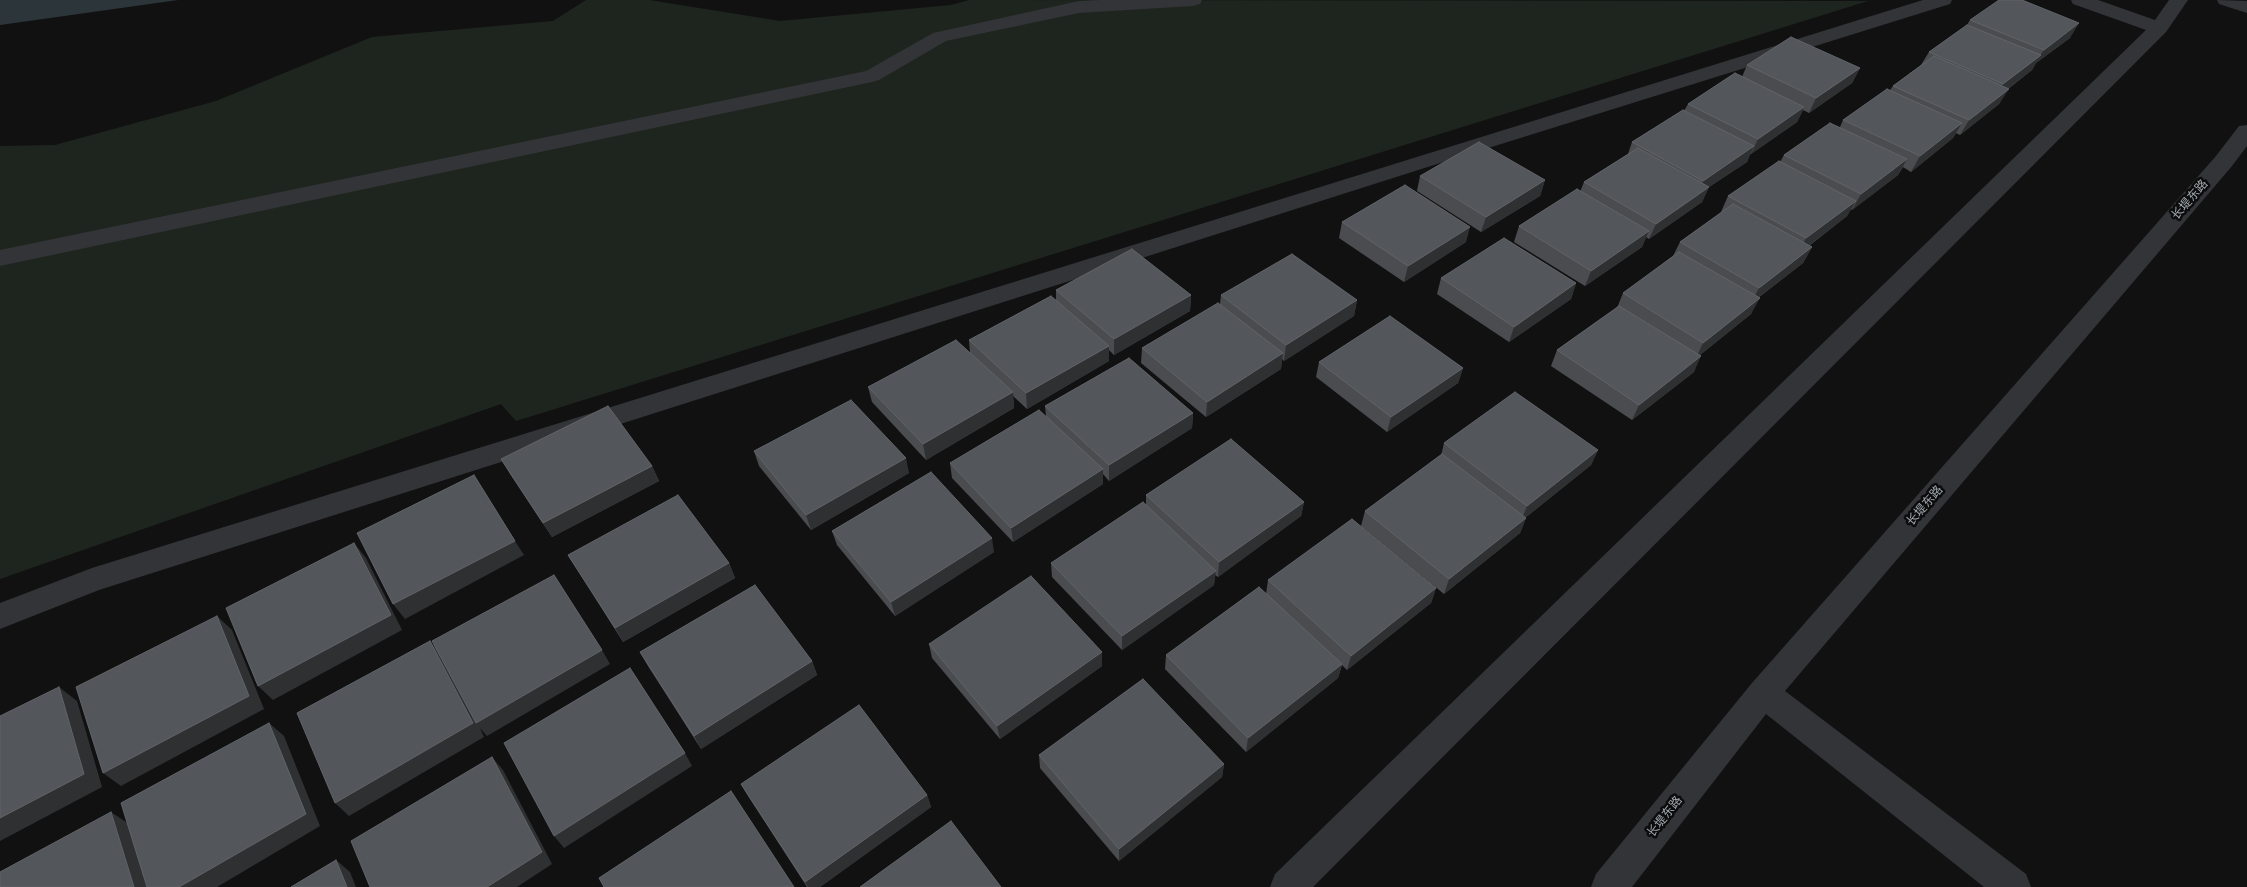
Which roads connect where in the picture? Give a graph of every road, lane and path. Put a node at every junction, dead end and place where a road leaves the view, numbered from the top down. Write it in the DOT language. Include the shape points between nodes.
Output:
graph roads {
  1 [pos="1193,0"];
  2 [pos="1943,0"];
  3 [pos="2080,0"];
  4 [pos="2178,0"];
  5 [pos="2226,0"];
  6 [pos="2247,7"];
  7 [pos="2159,28"];
  8 [pos="2247,130"];
  9 [pos="2236,157"];
  10 [pos="0,258"];
  11 [pos="0,616"];
  12 [pos="1763,693"];
  13 [pos="1288,887"];
  14 [pos="1609,887"];
  15 [pos="2013,887"];
  1 -- 10 [label="street" via="1079,7 940,37 872,76"];
  2 -- 11 [label="street" via="1429,158 92,580"];
  3 -- 7 [label="street"];
  4 -- 7 [label="street"];
  5 -- 6 [label="street"];
  7 -- 13 [label="street"];
  8 -- 9 [label="street, 长堤东路"];
  9 -- 12 [label="street, 长堤东路"];
  12 -- 14 [label="street, 长堤东路"];
  12 -- 15 [label="street"];
}
